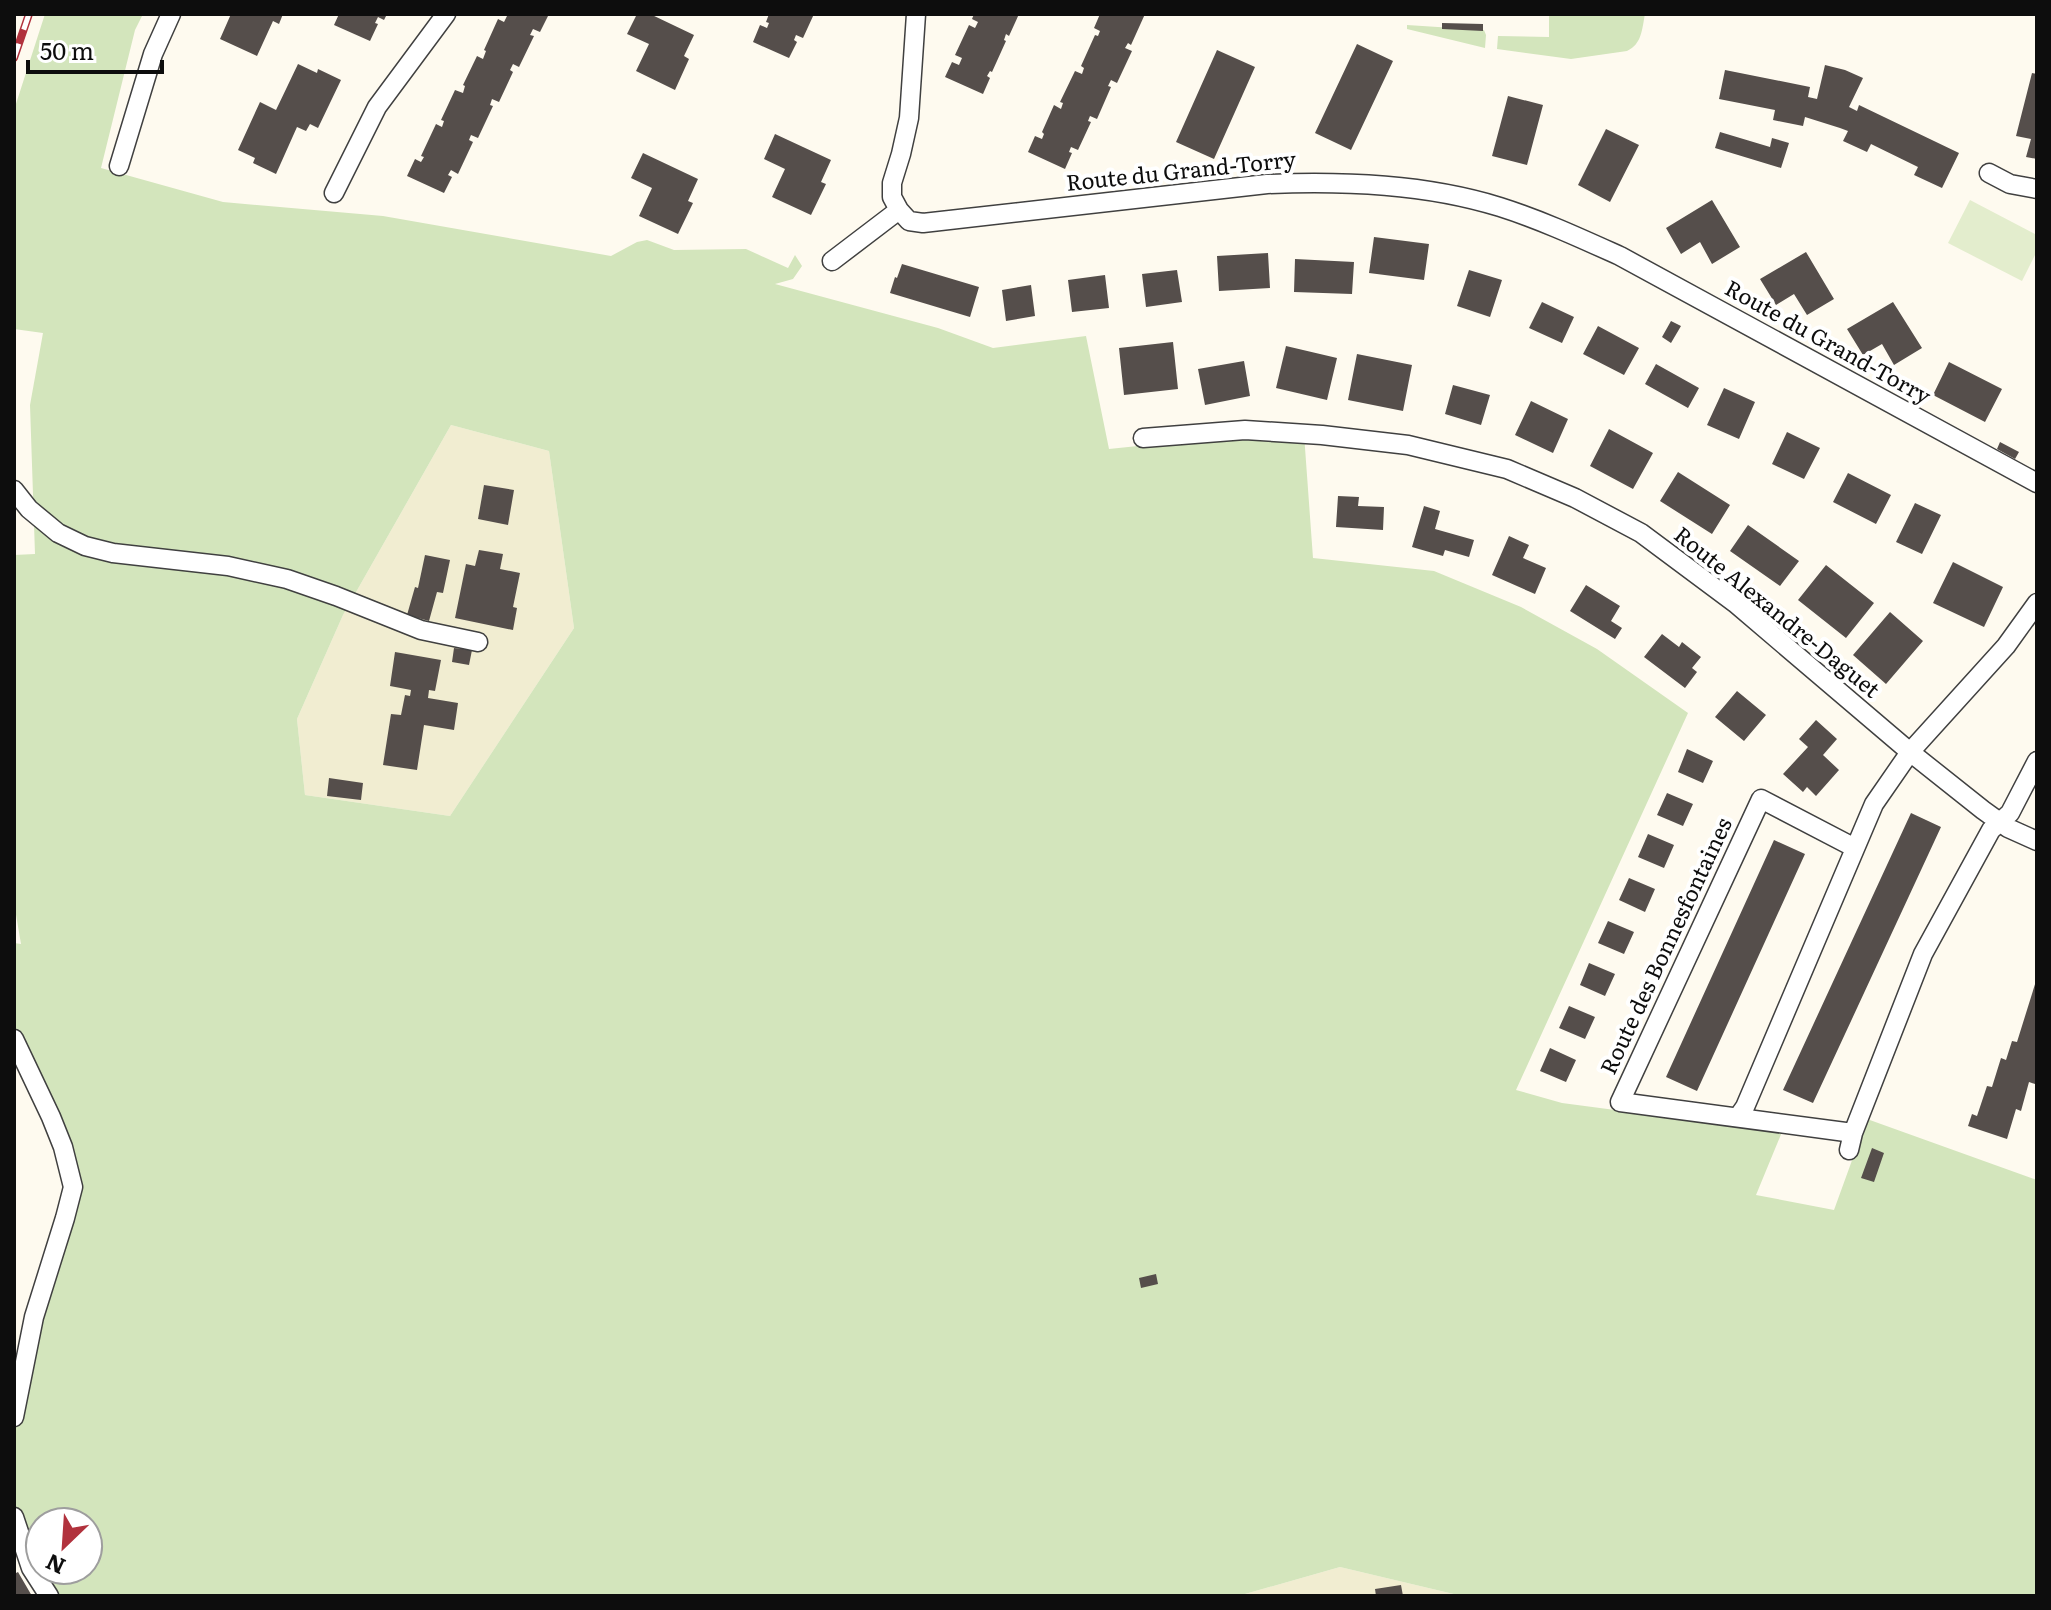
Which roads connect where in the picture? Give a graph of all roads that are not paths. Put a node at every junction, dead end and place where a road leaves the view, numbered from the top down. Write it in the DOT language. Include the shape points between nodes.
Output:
graph roads {
  1 [pos="171,14"];
  2 [pos="446,14"];
  3 [pos="916,14"];
  4 [pos="119,166"];
  5 [pos="1989,173"];
  6 [pos="2037,189"];
  7 [pos="334,193"];
  8 [pos="899,210"];
  9 [pos="832,261"];
  10 [pos="1143,438"];
  11 [pos="2037,483"];
  12 [pos="14,490"];
  13 [pos="2037,603"];
  14 [pos="478,642"];
  15 [pos="1910,752"];
  16 [pos="2037,761"];
  17 [pos="1999,821"];
  18 [pos="2037,841"];
  19 [pos="1855,848"];
  20 [pos="14,1039"];
  21 [pos="1738,1117"];
  22 [pos="14,1417"];
  23 [pos="14,1517"];
  24 [pos="49,1596"];
  1 -- 4 [label="street" via="153,54"];
  2 -- 7 [label="street" via="377,107"];
  3 -- 8 [label="street" via="909,118 892,183"];
  5 -- 6 [label="street"];
  8 -- 9 [label="street"];
  8 -- 11 [label="street, Route du Grand-Torry" via="909,221 923,223 1305,182 1377,185 1471,200 1556,227 1620,256"];
  10 -- 15 [label="street, Route Alexandre-Daguet" via="1245,430 1313,434 1408,445 1507,469 1641,533 1735,603"];
  12 -- 14 [label="street" via="58,533 85,546 287,579 421,630"];
  13 -- 15 [label="street" via="2006,646"];
  15 -- 17 [label="street"];
  15 -- 19 [label="street" via="1874,804"];
  16 -- 17 [label="street, Route des Bonnesfontaines" via="2010,813"];
  17 -- 18 [label="street"];
  17 -- 21 [label="street, Route des Bonnesfontaines" via="1923,954 1851,1141"];
  19 -- 21 [label="street"];
  19 -- 21 [label="street, Route des Bonnesfontaines" via="1761,799 1620,1102"];
  20 -- 22 [label="street" via="63,1147 73,1187 34,1317"];
  23 -- 24 [label="street" via="31,1568"];
}
